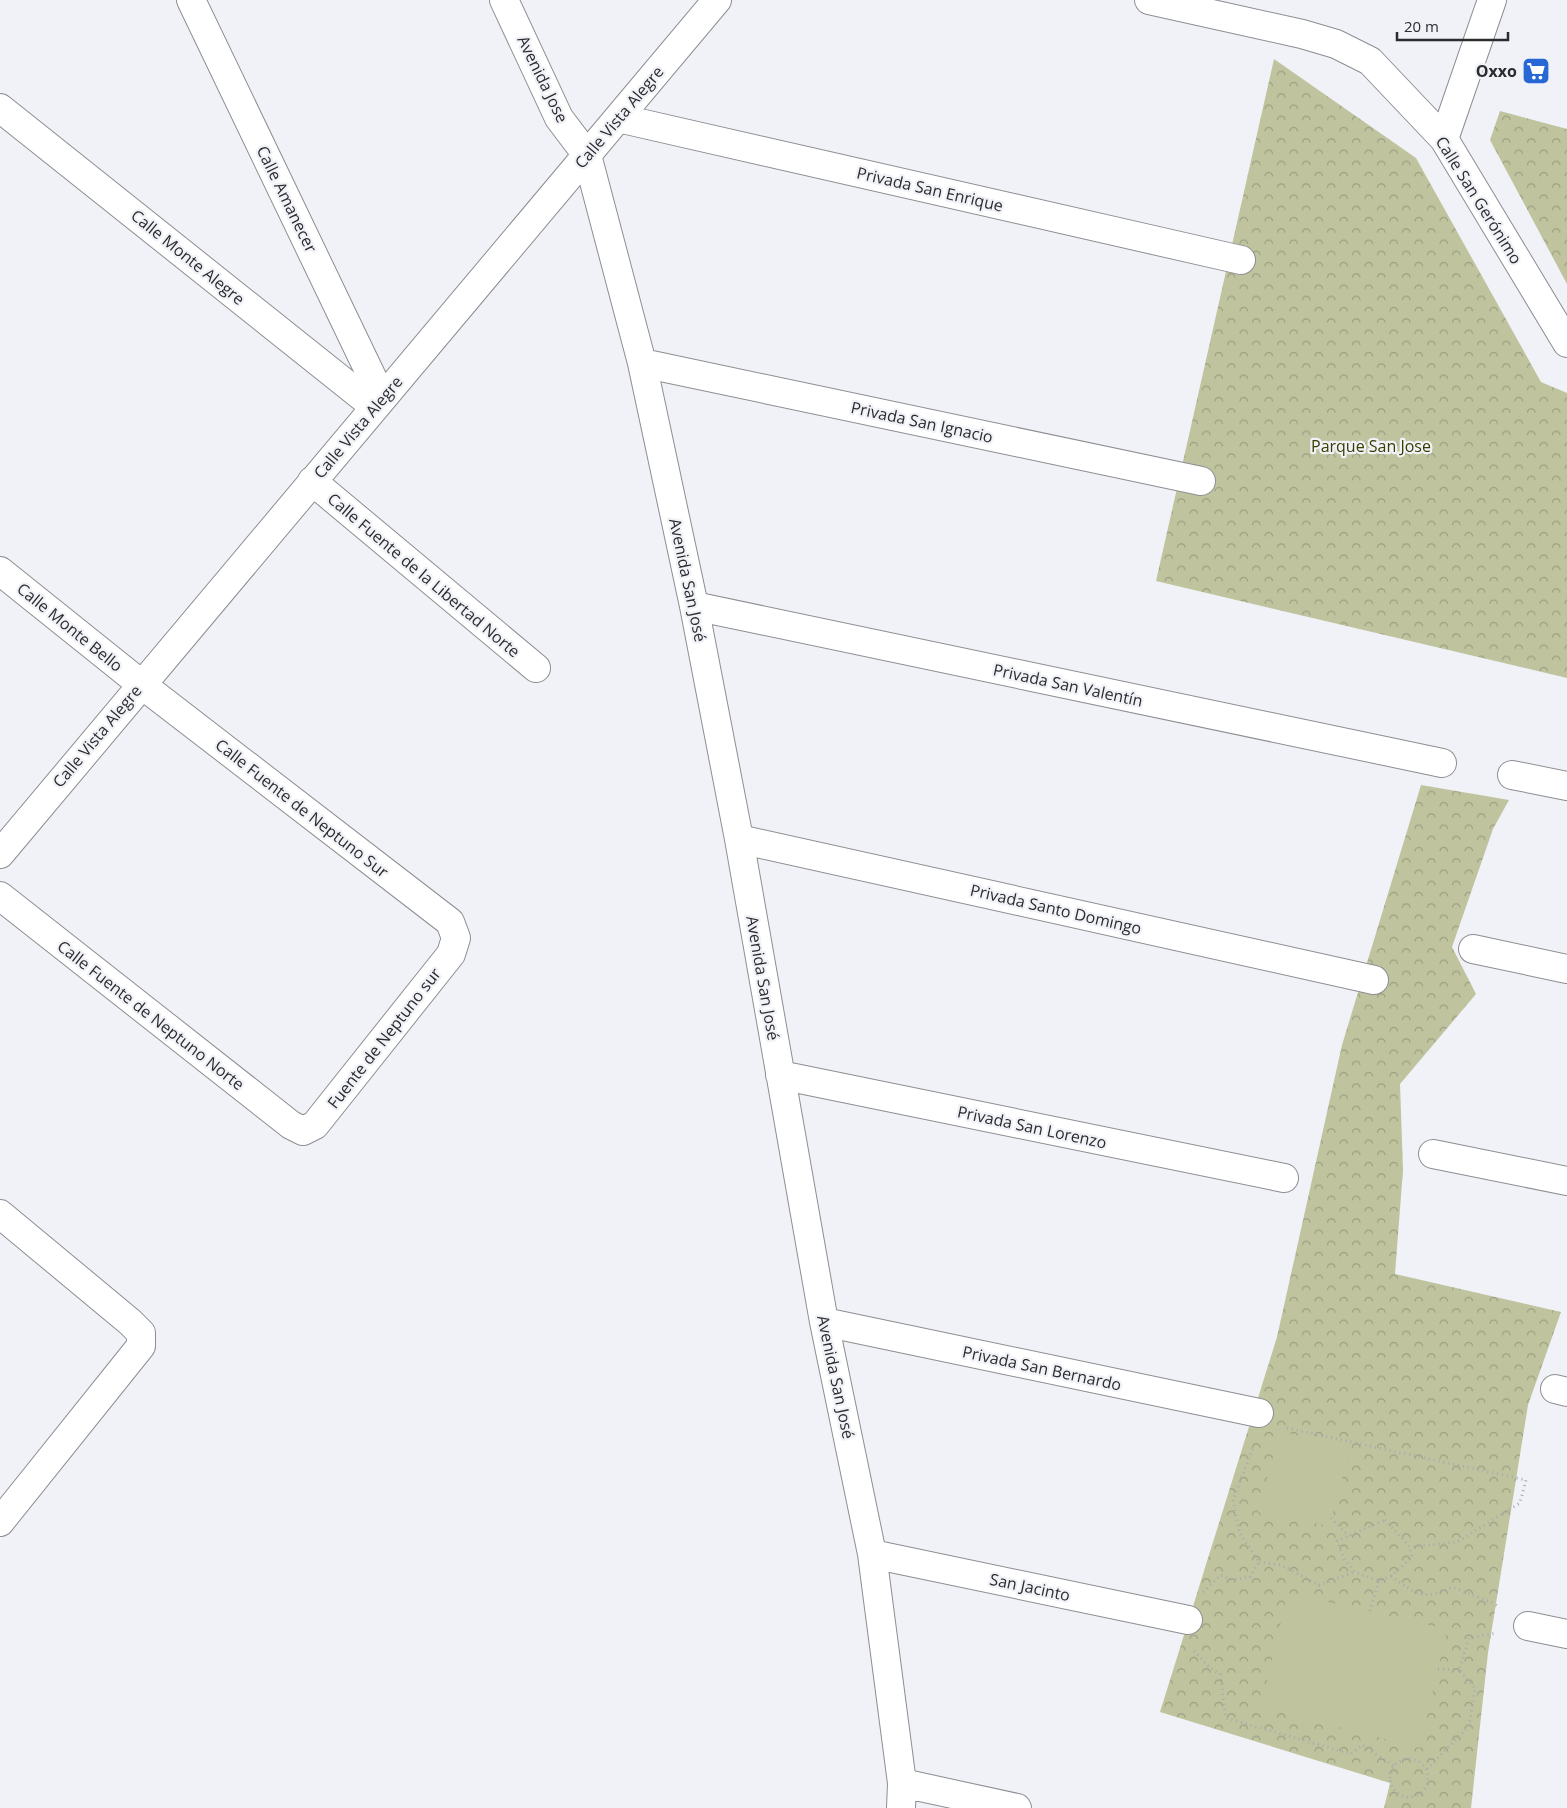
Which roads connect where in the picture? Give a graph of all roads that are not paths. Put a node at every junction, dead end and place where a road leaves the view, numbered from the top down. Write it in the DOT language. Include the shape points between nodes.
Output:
graph roads {
  1 [pos="192,0"];
  2 [pos="504,0"];
  3 [pos="717,0"];
  4 [pos="1149,0"];
  5 [pos="1492,0"];
  6 [pos="0,108"];
  7 [pos="618,118"];
  8 [pos="1444,138"];
  9 [pos="587,155"];
  10 [pos="1241,260"];
  11 [pos="1567,344"];
  12 [pos="642,363"];
  13 [pos="379,402"];
  14 [pos="312,481"];
  15 [pos="1201,481"];
  16 [pos="0,571"];
  17 [pos="694,606"];
  18 [pos="536,668"];
  19 [pos="141,684"];
  20 [pos="1442,764"];
  21 [pos="1512,775"];
  22 [pos="1567,786"];
  23 [pos="739,838"];
  24 [pos="0,854"];
  25 [pos="0,896"];
  26 [pos="456,938"];
  27 [pos="1473,950"];
  28 [pos="1567,969"];
  29 [pos="1374,980"];
  30 [pos="780,1075"];
  31 [pos="303,1131"];
  32 [pos="1433,1154"];
  33 [pos="1284,1178"];
  34 [pos="1567,1180"];
  35 [pos="0,1214"];
  36 [pos="824,1322"];
  37 [pos="1271,1420"];
  38 [pos="0,1522"];
  39 [pos="872,1554"];
  40 [pos="1192,1621"];
  41 [pos="1528,1626"];
  42 [pos="1567,1634"];
  43 [pos="902,1796"];
  44 [pos="1017,1808"];
  1 -- 13 [label="street, Calle Amanecer"];
  2 -- 9 [label="street, Avenida Jose" via="559,118"];
  3 -- 7 [label="street, Calle Vista Alegre"];
  4 -- 8 [label="street, Calle San Gerónimo" via="1336,44 1370,61"];
  5 -- 8 [label="street"];
  6 -- 13 [label="street, Calle Monte Alegre"];
  7 -- 9 [label="street, Calle Vista Alegre"];
  7 -- 10 [label="street, Privada San Enrique"];
  8 -- 11 [label="street, Calle San Gerónimo"];
  9 -- 12 [label="street, Avenida San José"];
  9 -- 13 [label="street, Calle Vista Alegre"];
  12 -- 15 [label="street, Privada San Ignacio"];
  12 -- 17 [label="street, Avenida San José"];
  13 -- 14 [label="street, Calle Vista Alegre"];
  14 -- 18 [label="street, Calle Fuente de la Libertad Norte"];
  14 -- 19 [label="street, Calle Vista Alegre"];
  16 -- 19 [label="street, Calle Monte Bello"];
  17 -- 20 [label="street, Privada San Valentín"];
  17 -- 23 [label="street, Avenida San José"];
  19 -- 24 [label="street, Calle Vista Alegre"];
  19 -- 26 [label="street, Calle Fuente de Neptuno Sur" via="450,922"];
  21 -- 22 [label="street"];
  23 -- 29 [label="street, Privada Santo Domingo"];
  23 -- 30 [label="street, Avenida San José"];
  25 -- 31 [label="street, Calle Fuente de Neptuno Norte" via="291,1126"];
  26 -- 31 [label="street, Fuente de Neptuno sur" via="452,954 315,1125"];
  27 -- 28 [label="street"];
  30 -- 33 [label="street, Privada San Lorenzo"];
  30 -- 36 [label="street, Avenida San José"];
  32 -- 34 [label="street"];
  35 -- 38 [label="street" via="141,1334 141,1346"];
  36 -- 37 [label="street, Privada San Bernardo"];
  36 -- 39 [label="street, Avenida San José"];
  39 -- 40 [label="street, San Jacinto"];
  39 -- 43 [label="street, Avenida San José"];
  41 -- 42 [label="street"];
  43 -- 44 [label="street"];
}
